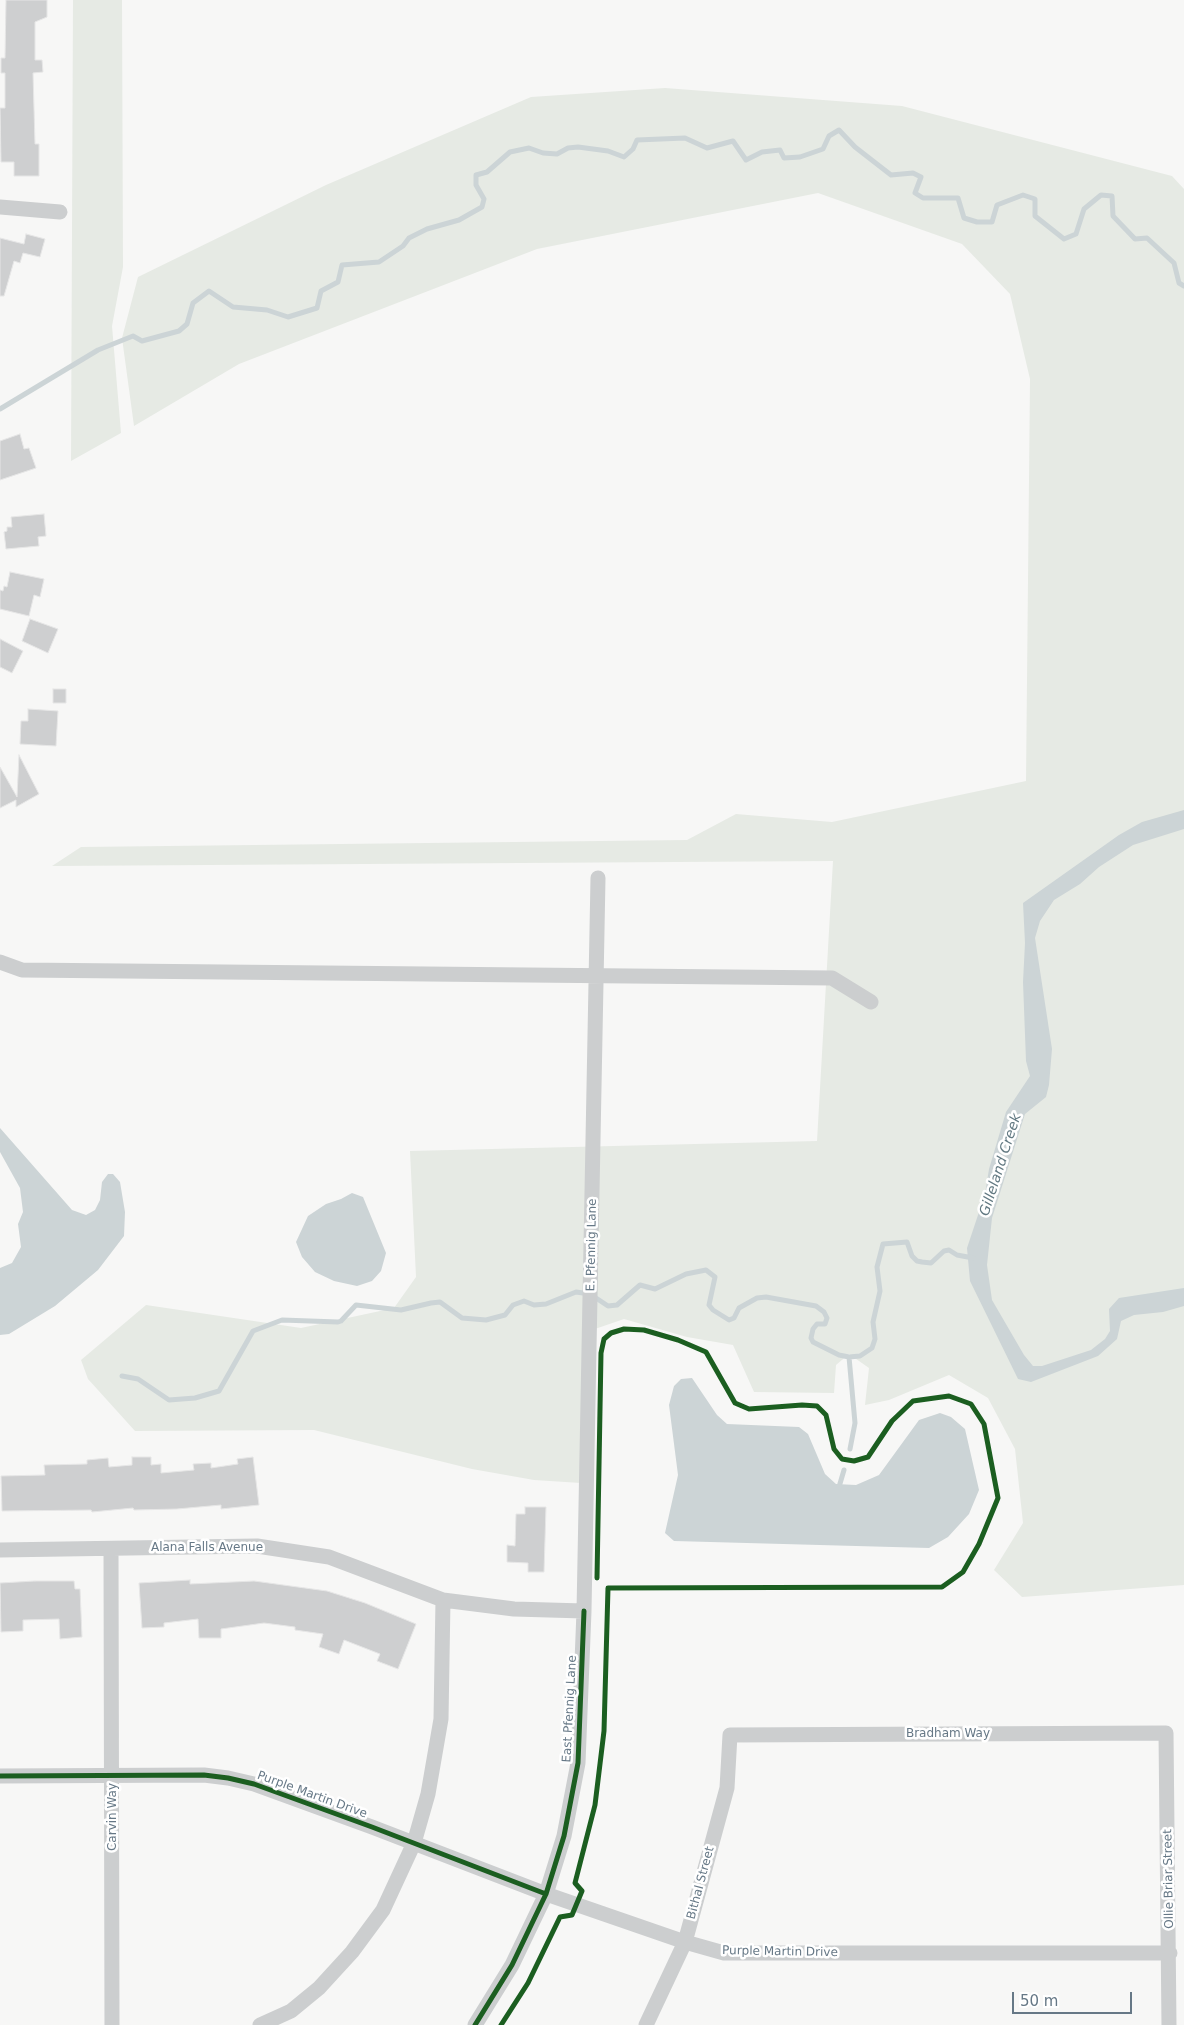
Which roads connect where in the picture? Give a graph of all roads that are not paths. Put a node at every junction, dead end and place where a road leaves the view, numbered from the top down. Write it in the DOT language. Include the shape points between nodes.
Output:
graph roads {
  1 [pos="0,207"];
  2 [pos="60,212"];
  3 [pos="598,878"];
  4 [pos="0,962"];
  5 [pos="598,977"];
  6 [pos="871,1002"];
  7 [pos="111,1549"];
  8 [pos="0,1550"];
  9 [pos="443,1600"];
  10 [pos="584,1611"];
  11 [pos="1166,1733"];
  12 [pos="730,1735"];
  13 [pos="0,1776"];
  14 [pos="113,1776"];
  15 [pos="414,1843"];
  16 [pos="546,1894"];
  17 [pos="685,1942"];
  18 [pos="1170,1952"];
  19 [pos="112,2025"];
  20 [pos="260,2025"];
  21 [pos="475,2025"];
  22 [pos="646,2025"];
  23 [pos="1169,2025"];
  1 -- 2 [label="street"];
  3 -- 5 [label="street, E. Pfennig Lane"];
  4 -- 5 [label="street" via="22,970"];
  5 -- 6 [label="street" via="832,978"];
  5 -- 10 [label="street, E. Pfennig Lane"];
  7 -- 8 [label="street, Alana Falls Avenue"];
  7 -- 9 [label="street, Alana Falls Avenue" via="258,1546 329,1556"];
  7 -- 14 [label="street, Carvin Way"];
  9 -- 10 [label="street, Alana Falls Avenue" via="514,1609"];
  9 -- 15 [label="street" via="440,1719 428,1794"];
  10 -- 16 [label="street, East Pfennig Lane" via="578,1763 564,1836"];
  11 -- 12 [label="street, Bradham Way"];
  11 -- 18 [label="street, Ollie Briar Street"];
  12 -- 17 [label="street, Bithal Street" via="727,1788"];
  13 -- 14 [label="street, Purple Martin Drive"];
  14 -- 15 [label="street, Purple Martin Drive" via="204,1775 228,1778 254,1784"];
  14 -- 19 [label="street, Carvin Way"];
  15 -- 16 [label="street, Purple Martin Drive"];
  15 -- 20 [label="street" via="383,1910 352,1952 319,1988 291,2011"];
  16 -- 17 [label="street, Purple Martin Drive"];
  16 -- 21 [label="street, East Pfennig Lane" via="512,1965"];
  17 -- 18 [label="street, Purple Martin Drive" via="724,1953"];
  17 -- 22 [label="street, Bithal Street"];
  18 -- 23 [label="street, Ollie Briar Street"];
}
